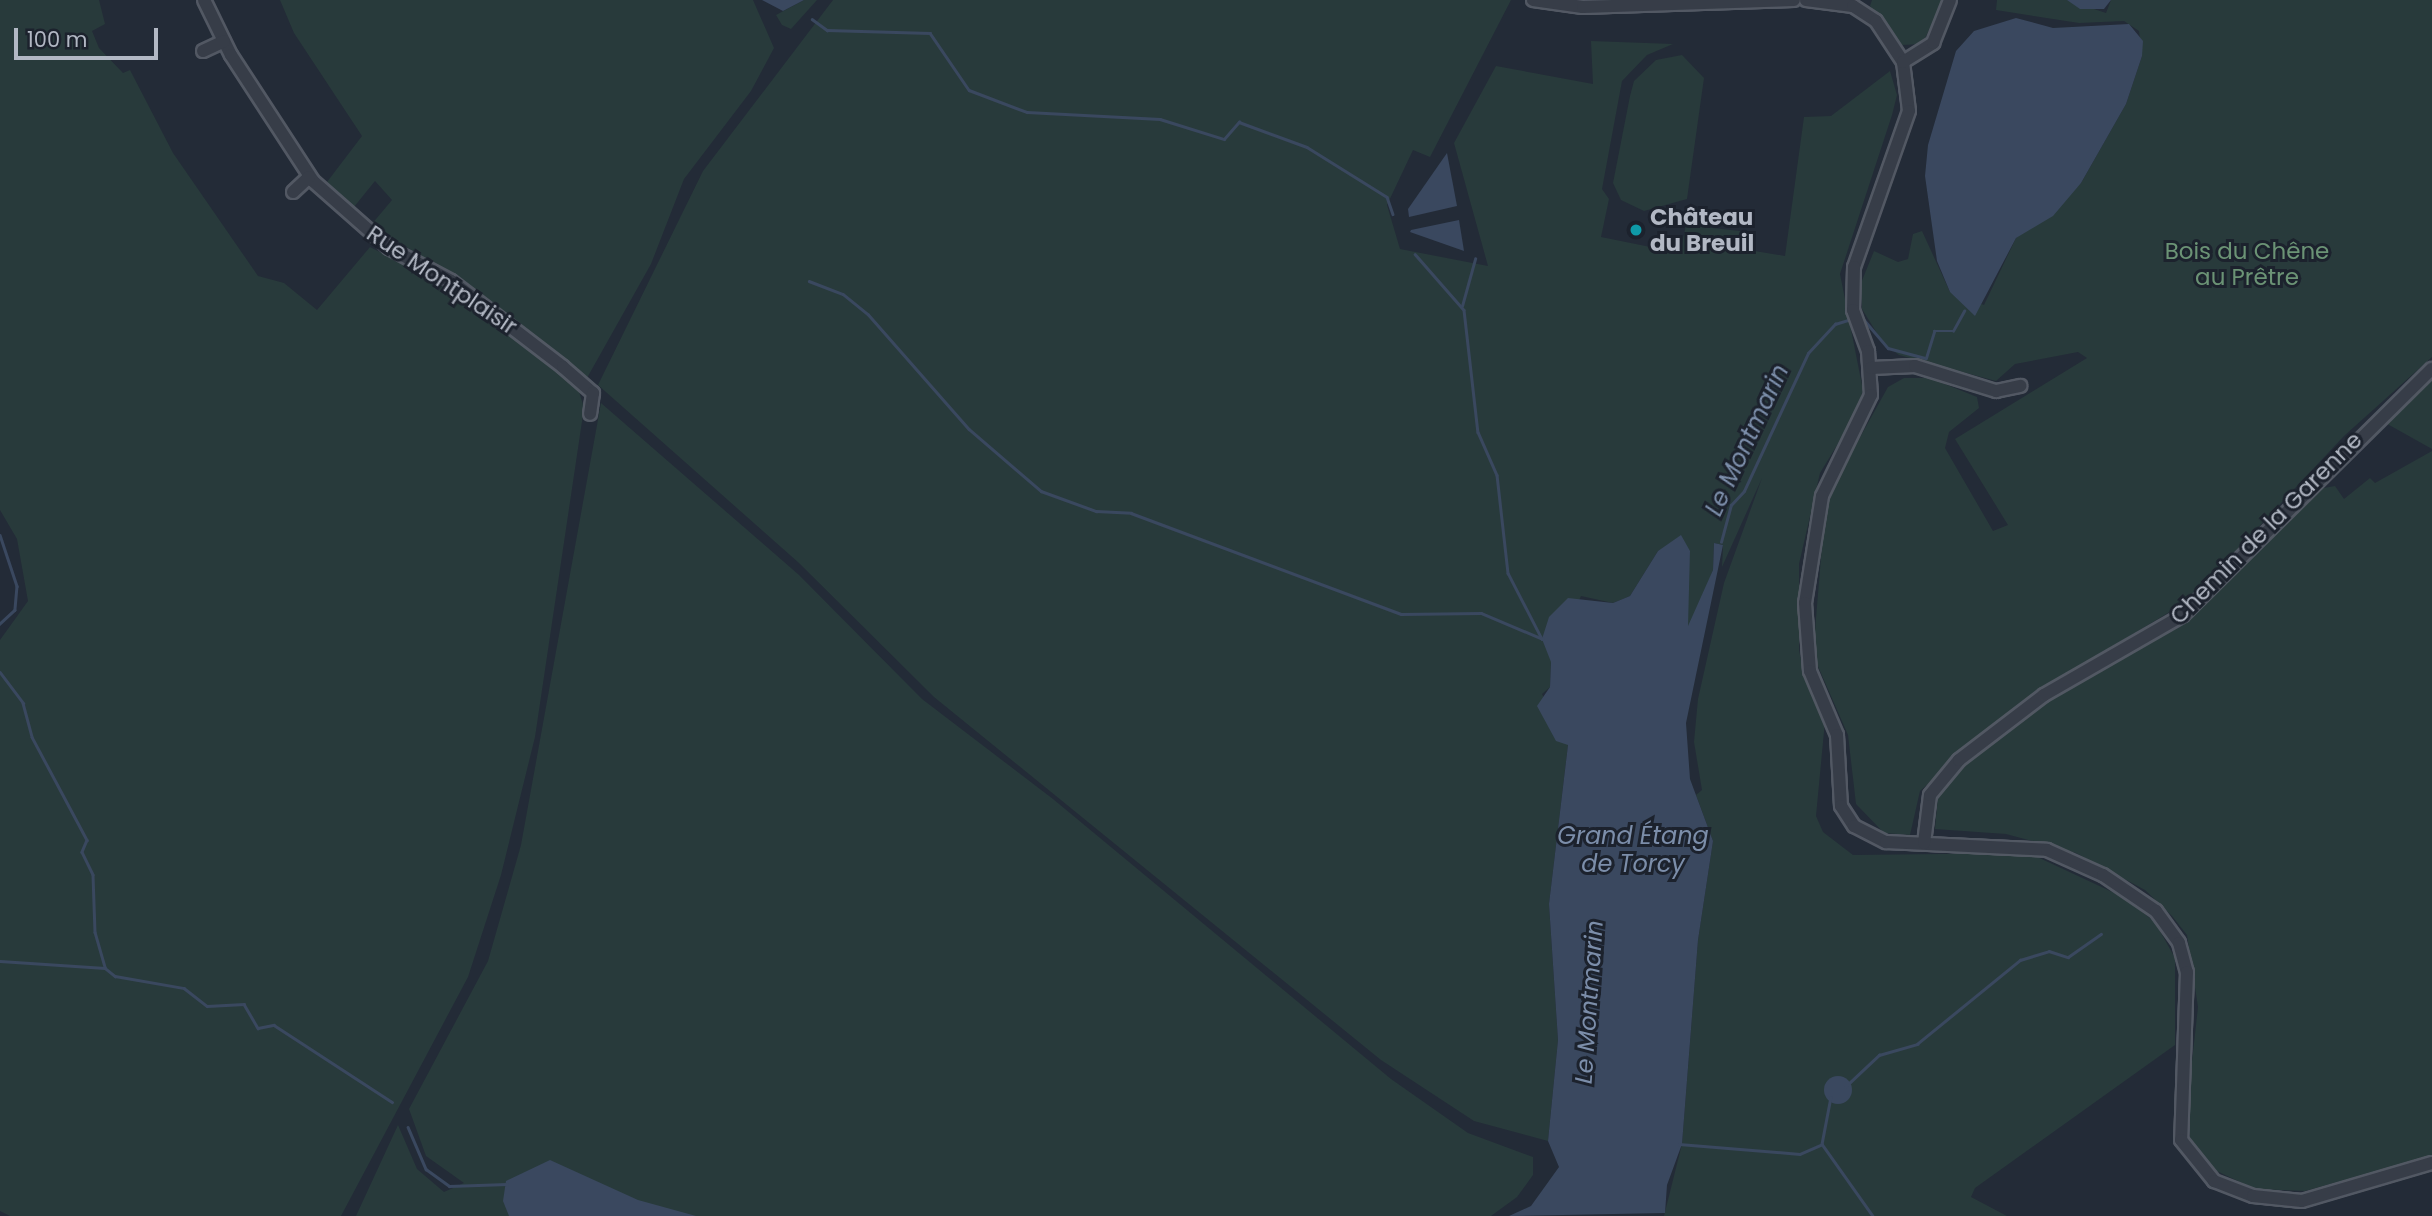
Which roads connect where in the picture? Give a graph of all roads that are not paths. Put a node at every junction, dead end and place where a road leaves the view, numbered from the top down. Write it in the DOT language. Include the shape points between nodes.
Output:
graph roads {
  1 [pos="204,0"];
  2 [pos="1533,0"];
  3 [pos="1794,0"];
  4 [pos="1806,0"];
  5 [pos="1950,0"];
  6 [pos="1687,2"];
  7 [pos="224,41"];
  8 [pos="203,51"];
  9 [pos="1903,62"];
  10 [pos="309,177"];
  11 [pos="293,192"];
  12 [pos="1871,368"];
  13 [pos="2432,369"];
  14 [pos="2020,386"];
  15 [pos="590,414"];
  16 [pos="1924,843"];
  17 [pos="2432,1163"];
  1 -- 7 [label="street, Rue Montplaisir"];
  2 -- 6 [label="street" via="1583,7"];
  3 -- 6 [label="street"];
  4 -- 9 [label="street" via="1864,12"];
  5 -- 9 [label="street" via="1933,43"];
  7 -- 8 [label="street"];
  7 -- 10 [label="street, Rue Montplaisir"];
  9 -- 12 [label="street" via="1909,111 1862,232 1855,316"];
  10 -- 11 [label="street"];
  10 -- 15 [label="street, Rue Montplaisir" via="383,243 451,281 563,366 593,393"];
  12 -- 14 [label="street" via="1915,366 1996,391"];
  12 -- 16 [label="street" via="1868,407 1829,476 1816,517 1804,639 1810,671 1835,724 1835,783 1847,817 1874,839"];
  13 -- 16 [label="street, Chemin de la Garenne" via="2183,615 2044,695 1959,760 1930,795"];
  16 -- 17 [label="street" via="2047,850 2124,887 2166,921 2183,955 2189,994 2179,1127 2192,1160 2214,1181 2253,1196 2302,1201"];
}
